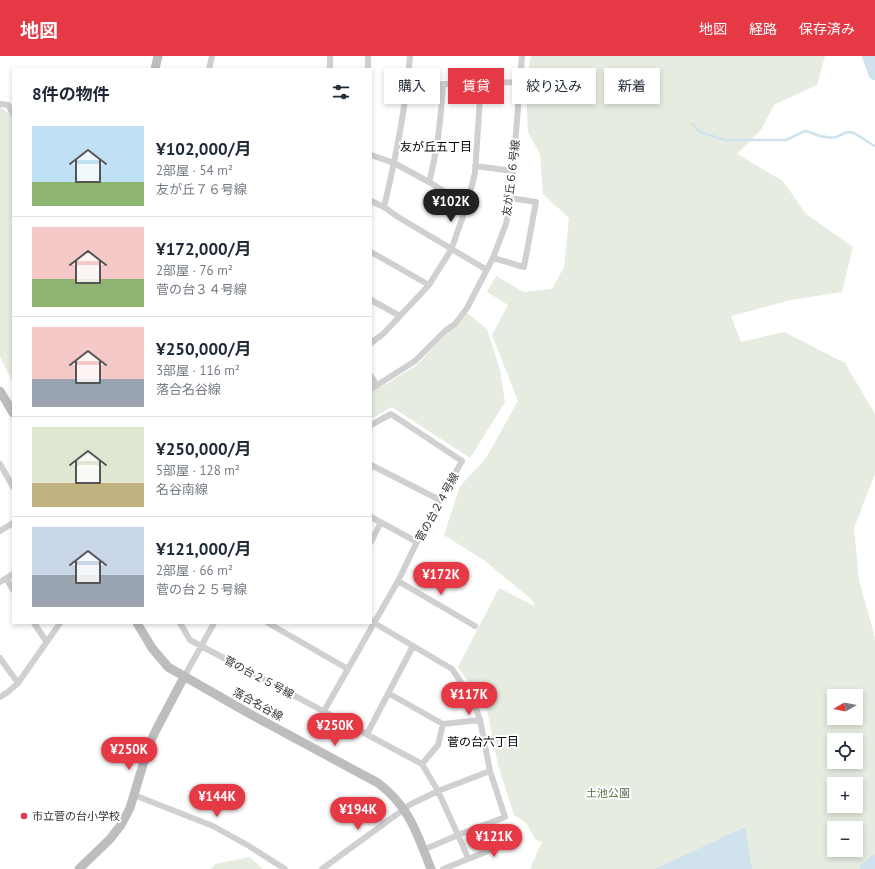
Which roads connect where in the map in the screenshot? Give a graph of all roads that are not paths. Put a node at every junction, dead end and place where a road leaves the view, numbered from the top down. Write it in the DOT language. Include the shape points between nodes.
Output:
graph roads {
  1 [pos="158,56"];
  2 [pos="212,56"];
  3 [pos="330,56"];
  4 [pos="368,56"];
  5 [pos="410,56"];
  6 [pos="522,56"];
  7 [pos="155,68"];
  8 [pos="209,68"];
  9 [pos="330,68"];
  10 [pos="368,68"];
  11 [pos="409,68"];
  12 [pos="522,68"];
  13 [pos="443,85"];
  14 [pos="448,85"];
  15 [pos="0,104"];
  16 [pos="405,104"];
  17 [pos="479,104"];
  18 [pos="519,104"];
  19 [pos="12,112"];
  20 [pos="372,155"];
  21 [pos="394,163"];
  22 [pos="475,166"];
  23 [pos="513,172"];
  24 [pos="429,182"];
  25 [pos="511,198"];
  26 [pos="372,201"];
  27 [pos="467,205"];
  28 [pos="384,207"];
  29 [pos="451,250"];
  30 [pos="372,253"];
  31 [pos="493,258"];
  32 [pos="487,270"];
  33 [pos="429,285"];
  34 [pos="372,301"];
  35 [pos="400,316"];
  36 [pos="372,342"];
  37 [pos="374,387"];
  38 [pos="0,391"];
  39 [pos="12,411"];
  40 [pos="372,424"];
  41 [pos="0,464"];
  42 [pos="372,466"];
  43 [pos="12,485"];
  44 [pos="440,500"];
  45 [pos="372,518"];
  46 [pos="381,522"];
  47 [pos="12,524"];
  48 [pos="0,531"];
  49 [pos="372,540"];
  50 [pos="417,542"];
  51 [pos="12,575"];
  52 [pos="3,580"];
  53 [pos="398,581"];
  54 [pos="12,589"];
  55 [pos="373,622"];
  56 [pos="35,624"];
  57 [pos="59,624"];
  58 [pos="139,624"];
  59 [pos="181,624"];
  60 [pos="213,624"];
  61 [pos="270,624"];
  62 [pos="372,624"];
  63 [pos="475,626"];
  64 [pos="46,641"];
  65 [pos="201,646"];
  66 [pos="413,646"];
  67 [pos="0,658"];
  68 [pos="348,668"];
  69 [pos="184,677"];
  70 [pos="18,683"];
  71 [pos="388,693"];
  72 [pos="0,696"];
  73 [pos="324,711"];
  74 [pos="480,720"];
  75 [pos="443,724"];
  76 [pos="367,734"];
  77 [pos="422,764"];
  78 [pos="490,771"];
  79 [pos="438,791"];
  80 [pos="134,795"];
  81 [pos="404,808"];
  82 [pos="458,835"];
  83 [pos="513,841"];
  84 [pos="423,850"];
  85 [pos="468,858"];
  86 [pos="79,869"];
  87 [pos="285,869"];
  88 [pos="322,869"];
  89 [pos="431,869"];
  90 [pos="443,869"];
  1 -- 7 [label="street"];
  2 -- 8 [label="street"];
  3 -- 9 [label="street"];
  4 -- 10 [label="street"];
  5 -- 11 [label="street"];
  6 -- 12 [label="street, 友が丘６６号線"];
  13 -- 14 [label="street"];
  13 -- 24 [label="street" via="440,124"];
  15 -- 19 [label="street" via="8,105"];
  16 -- 21 [label="street"];
  17 -- 22 [label="street"];
  18 -- 23 [label="street, 友が丘６６号線"];
  20 -- 21 [label="street"];
  21 -- 24 [label="street"];
  21 -- 28 [label="street"];
  22 -- 23 [label="street"];
  22 -- 27 [label="street"];
  23 -- 25 [label="street, 友が丘６６号線"];
  24 -- 27 [label="street"];
  25 -- 31 [label="street, 友が丘６６号線" via="506,224"];
  25 -- 31 [label="street" via="536,202 524,267"];
  26 -- 28 [label="street"];
  27 -- 29 [label="street"];
  28 -- 29 [label="street"];
  29 -- 32 [label="street"];
  29 -- 33 [label="street"];
  30 -- 33 [label="street"];
  31 -- 32 [label="street, 友が丘６６号線"];
  32 -- 37 [label="street, 友が丘６６号線" via="467,308 455,324 416,361"];
  33 -- 35 [label="street"];
  34 -- 35 [label="street"];
  35 -- 36 [label="street"];
  38 -- 39 [label="street"];
  40 -- 44 [label="street, 菅の台２４号線" via="391,414 462,461"];
  41 -- 43 [label="street"];
  42 -- 44 [label="street"];
  44 -- 50 [label="street, 菅の台２４号線"];
  45 -- 46 [label="street"];
  46 -- 49 [label="street"];
  46 -- 50 [label="street"];
  47 -- 48 [label="street"];
  50 -- 53 [label="street, 菅の台２４号線"];
  51 -- 52 [label="street"];
  52 -- 54 [label="street"];
  53 -- 55 [label="street, 菅の台２４号線"];
  53 -- 63 [label="street"];
  55 -- 66 [label="street"];
  56 -- 64 [label="street"];
  57 -- 64 [label="street"];
  58 -- 69 [label="street, 落合名谷線" via="159,658"];
  59 -- 65 [label="street, 菅の台２５号線" via="190,640"];
  60 -- 65 [label="street"];
  61 -- 68 [label="street"];
  62 -- 68 [label="street, 菅の台２４号線"];
  64 -- 70 [label="street"];
  65 -- 69 [label="street"];
  65 -- 73 [label="street, 菅の台２５号線"];
  66 -- 71 [label="street"];
  66 -- 74 [label="street" via="452,669 472,700"];
  67 -- 70 [label="street"];
  68 -- 73 [label="street, 菅の台２４号線"];
  69 -- 80 [label="street" via="148,748"];
  69 -- 81 [label="street, 落合名谷線" via="378,783"];
  70 -- 72 [label="street"];
  71 -- 75 [label="street"];
  71 -- 76 [label="street"];
  73 -- 76 [label="street, 菅の台２５号線"];
  74 -- 75 [label="street"];
  74 -- 78 [label="street"];
  75 -- 77 [label="street" via="438,745"];
  76 -- 77 [label="street, 菅の台２５号線"];
  77 -- 79 [label="street"];
  78 -- 79 [label="street"];
  78 -- 82 [label="street" via="505,816"];
  79 -- 81 [label="street"];
  79 -- 82 [label="street"];
  80 -- 86 [label="street" via="118,830"];
  80 -- 87 [label="street" via="213,826"];
  81 -- 84 [label="street, 落合名谷線"];
  81 -- 88 [label="street"];
  82 -- 84 [label="street"];
  82 -- 85 [label="street"];
  83 -- 85 [label="street"];
  84 -- 89 [label="street, 落合名谷線"];
  85 -- 90 [label="street"];
}
